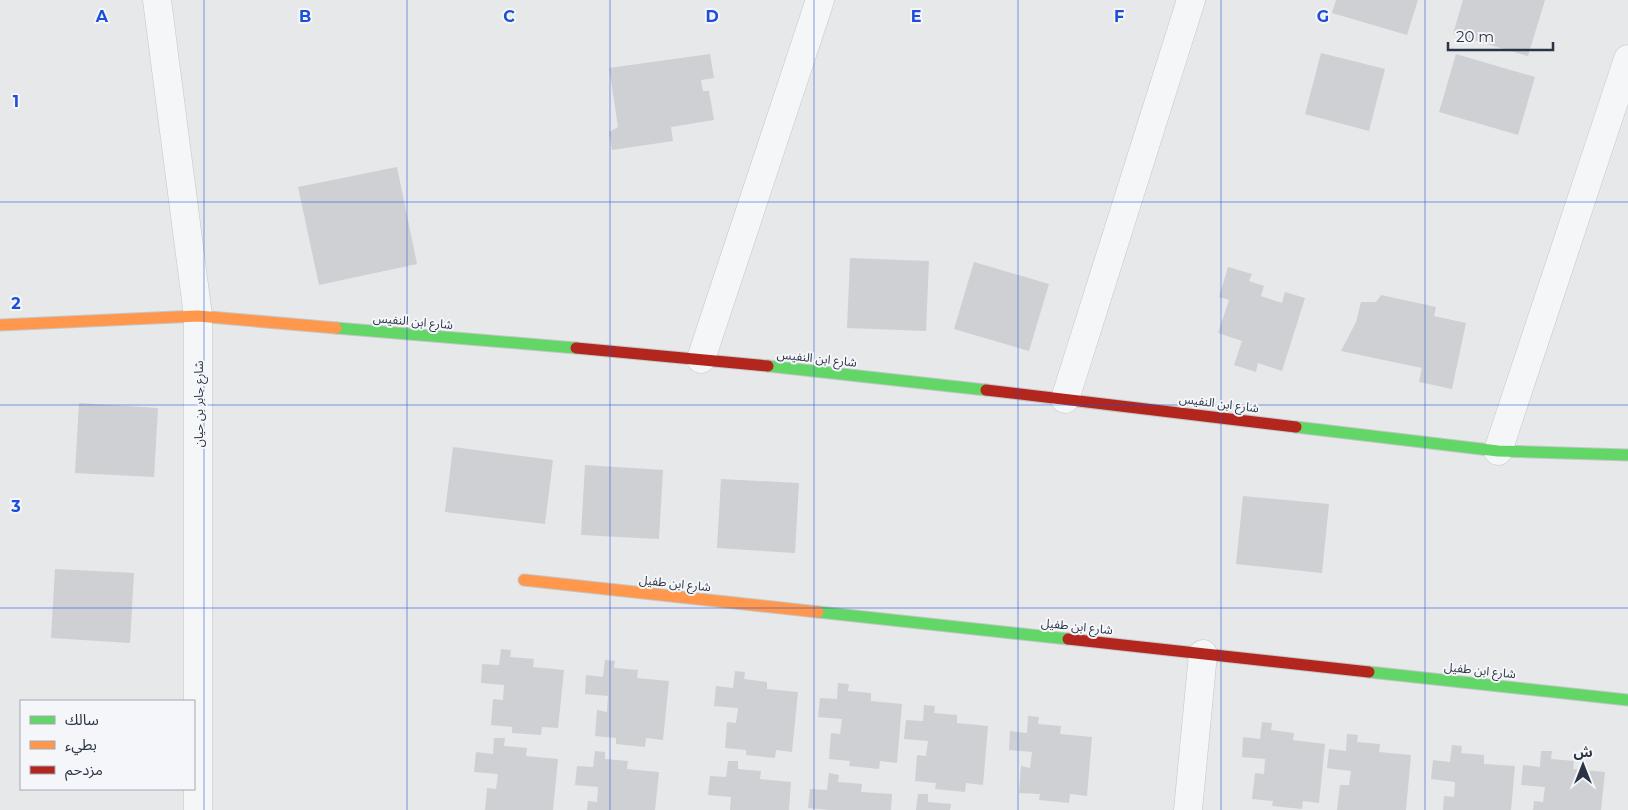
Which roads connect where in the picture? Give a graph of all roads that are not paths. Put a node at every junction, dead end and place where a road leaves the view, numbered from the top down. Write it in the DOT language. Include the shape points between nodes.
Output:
graph roads {
  1 [pos="159,0"];
  2 [pos="820,0"];
  3 [pos="1191,0"];
  4 [pos="1628,59"];
  5 [pos="198,316"];
  6 [pos="0,325"];
  7 [pos="701,359"];
  8 [pos="1065,399"];
  9 [pos="1498,451"];
  10 [pos="1628,455"];
  11 [pos="524,580"];
  12 [pos="1203,654"];
  13 [pos="1628,700"];
  14 [pos="198,810"];
  15 [pos="1188,810"];
  1 -- 5 [label="street, شارع جابر بن حيان"];
  2 -- 7 [label="street"];
  3 -- 8 [label="street"];
  4 -- 9 [label="street"];
  5 -- 6 [label="street, شارع ابن النفيس"];
  5 -- 7 [label="street, شارع ابن النفيس"];
  5 -- 14 [label="street, شارع جابر بن حيان"];
  7 -- 8 [label="street, شارع ابن النفيس"];
  8 -- 9 [label="street, شارع ابن النفيس"];
  9 -- 10 [label="street, شارع ابن النفيس"];
  11 -- 12 [label="street, شارع ابن طفيل"];
  12 -- 13 [label="street, شارع ابن طفيل"];
  12 -- 15 [label="street"];
}
